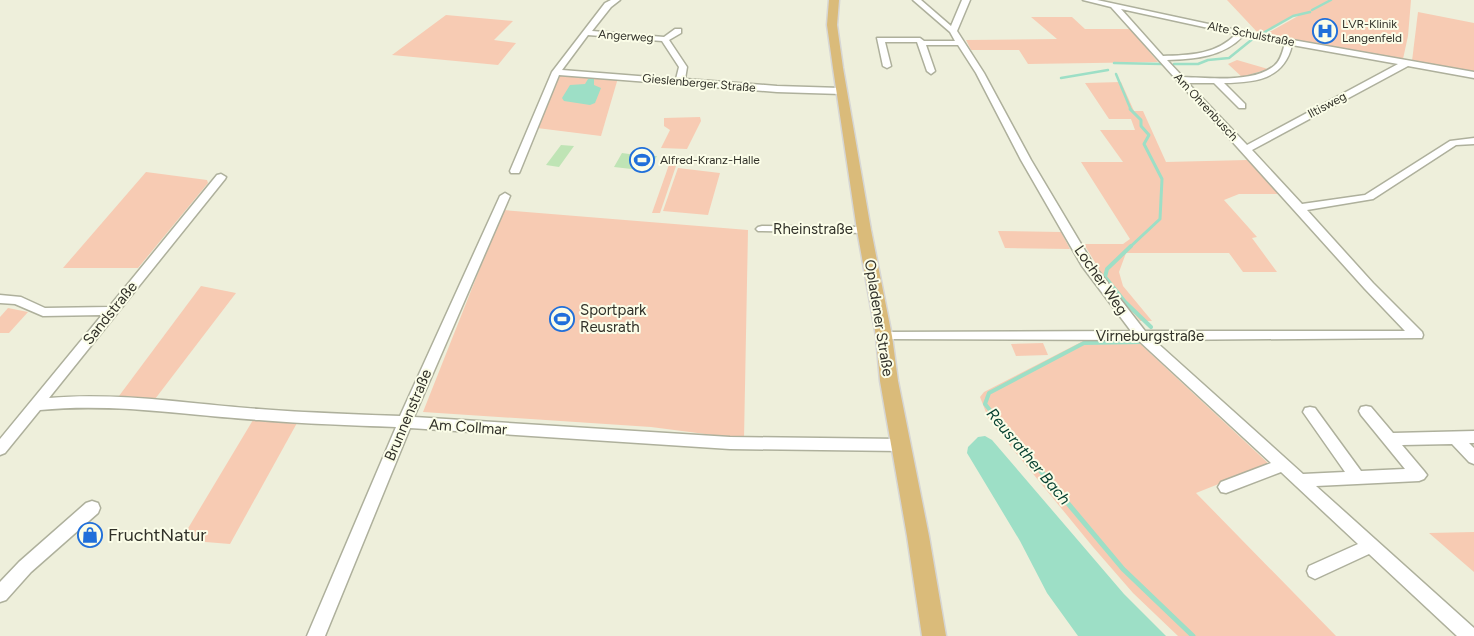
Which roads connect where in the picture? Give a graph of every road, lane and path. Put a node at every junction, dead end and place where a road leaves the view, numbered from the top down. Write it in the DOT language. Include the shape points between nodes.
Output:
graph roads {
  1 [pos="616,0"];
  2 [pos="834,0"];
  3 [pos="917,0"];
  4 [pos="966,0"];
  5 [pos="1087,0"];
  6 [pos="1114,6"];
  7 [pos="953,30"];
  8 [pos="678,31"];
  9 [pos="588,33"];
  10 [pos="1241,33"];
  11 [pos="665,39"];
  12 [pos="1289,41"];
  13 [pos="921,43"];
  14 [pos="961,43"];
  15 [pos="1162,58"];
  16 [pos="1408,62"];
  17 [pos="887,66"];
  18 [pos="931,71"];
  19 [pos="556,72"];
  20 [pos="1474,75"];
  21 [pos="1180,80"];
  22 [pos="1216,80"];
  23 [pos="680,81"];
  24 [pos="841,91"];
  25 [pos="1242,106"];
  26 [pos="1474,141"];
  27 [pos="1246,149"];
  28 [pos="515,171"];
  29 [pos="220,176"];
  30 [pos="505,196"];
  31 [pos="1298,208"];
  32 [pos="762,229"];
  33 [pos="864,230"];
  34 [pos="0,299"];
  35 [pos="111,311"];
  36 [pos="1417,335"];
  37 [pos="884,336"];
  38 [pos="1142,336"];
  39 [pos="36,405"];
  40 [pos="1366,411"];
  41 [pos="1310,412"];
  42 [pos="405,422"];
  43 [pos="1474,437"];
  44 [pos="1456,438"];
  45 [pos="1390,439"];
  46 [pos="901,445"];
  47 [pos="0,449"];
  48 [pos="1474,458"];
  49 [pos="1282,465"];
  50 [pos="1356,476"];
  51 [pos="1299,480"];
  52 [pos="1226,487"];
  53 [pos="92,508"];
  54 [pos="1372,545"];
  55 [pos="1315,571"];
  56 [pos="0,594"];
  57 [pos="316,636"];
  58 [pos="934,636"];
  59 [pos="1470,636"];
  1 -- 9 [label="street" via="608,5"];
  2 -- 24 [label="main road, Opladener Straße" via="832,30"];
  3 -- 7 [label="street, Locher Weg"];
  4 -- 7 [label="street"];
  5 -- 6 [label="street, Alte Schulstraße"];
  6 -- 10 [label="street, Alte Schulstraße"];
  6 -- 15 [label="street, Am Ohrenbusch"];
  7 -- 14 [label="street, Locher Weg"];
  8 -- 11 [label="street, Angerweg"];
  9 -- 11 [label="street, Angerweg"];
  9 -- 19 [label="street"];
  10 -- 12 [label="street, Alte Schulstraße"];
  10 -- 15 [label="street" via="1232,44 1211,54"];
  11 -- 23 [label="street, Angerweg" via="683,67"];
  12 -- 16 [label="street, Alte Schulstraße"];
  12 -- 22 [label="street" via="1285,58 1266,74"];
  13 -- 14 [label="street"];
  13 -- 17 [label="street" via="920,40 880,40"];
  13 -- 18 [label="street"];
  14 -- 38 [label="street, Locher Weg" via="1088,266"];
  15 -- 21 [label="street, Am Ohrenbusch"];
  16 -- 20 [label="street, Alte Schulstraße"];
  16 -- 27 [label="street, Iltisweg"];
  19 -- 23 [label="street, Gieslenberger Straße"];
  19 -- 28 [label="street"];
  21 -- 22 [label="street"];
  21 -- 27 [label="street, Am Ohrenbusch"];
  22 -- 25 [label="street"];
  23 -- 24 [label="street, Gieslenberger Straße"];
  24 -- 33 [label="main road, Opladener Straße"];
  26 -- 31 [label="street" via="1454,144 1369,197"];
  27 -- 31 [label="street, Am Ohrenbusch"];
  29 -- 35 [label="street, Sandstraße"];
  30 -- 42 [label="street, Brunnenstraße"];
  31 -- 36 [label="street, Am Ohrenbusch"];
  32 -- 33 [label="street, Rheinstraße"];
  33 -- 37 [label="main road, Opladener Straße"];
  34 -- 35 [label="street" via="17,300 43,312"];
  35 -- 39 [label="street, Sandstraße"];
  36 -- 38 [label="street, Virneburgstraße"];
  37 -- 38 [label="street, Virneburgstraße"];
  37 -- 46 [label="main road, Opladener Straße"];
  38 -- 49 [label="street, Locher Weg"];
  39 -- 42 [label="street, Am Collmar" via="120,402 260,415"];
  39 -- 47 [label="street, Sandstraße"];
  40 -- 45 [label="street"];
  41 -- 50 [label="street"];
  42 -- 46 [label="street, Am Collmar" via="740,443"];
  42 -- 57 [label="street, Brunnenstraße"];
  43 -- 44 [label="street"];
  44 -- 45 [label="street"];
  44 -- 48 [label="street"];
  45 -- 50 [label="street" via="1419,475"];
  46 -- 58 [label="main road, Opladener Straße"];
  49 -- 51 [label="street, Locher Weg"];
  49 -- 52 [label="street"];
  50 -- 51 [label="street"];
  51 -- 54 [label="street, Locher Weg"];
  53 -- 56 [label="street" via="25,567"];
  54 -- 55 [label="street"];
  54 -- 59 [label="street, Locher Weg"];
}
